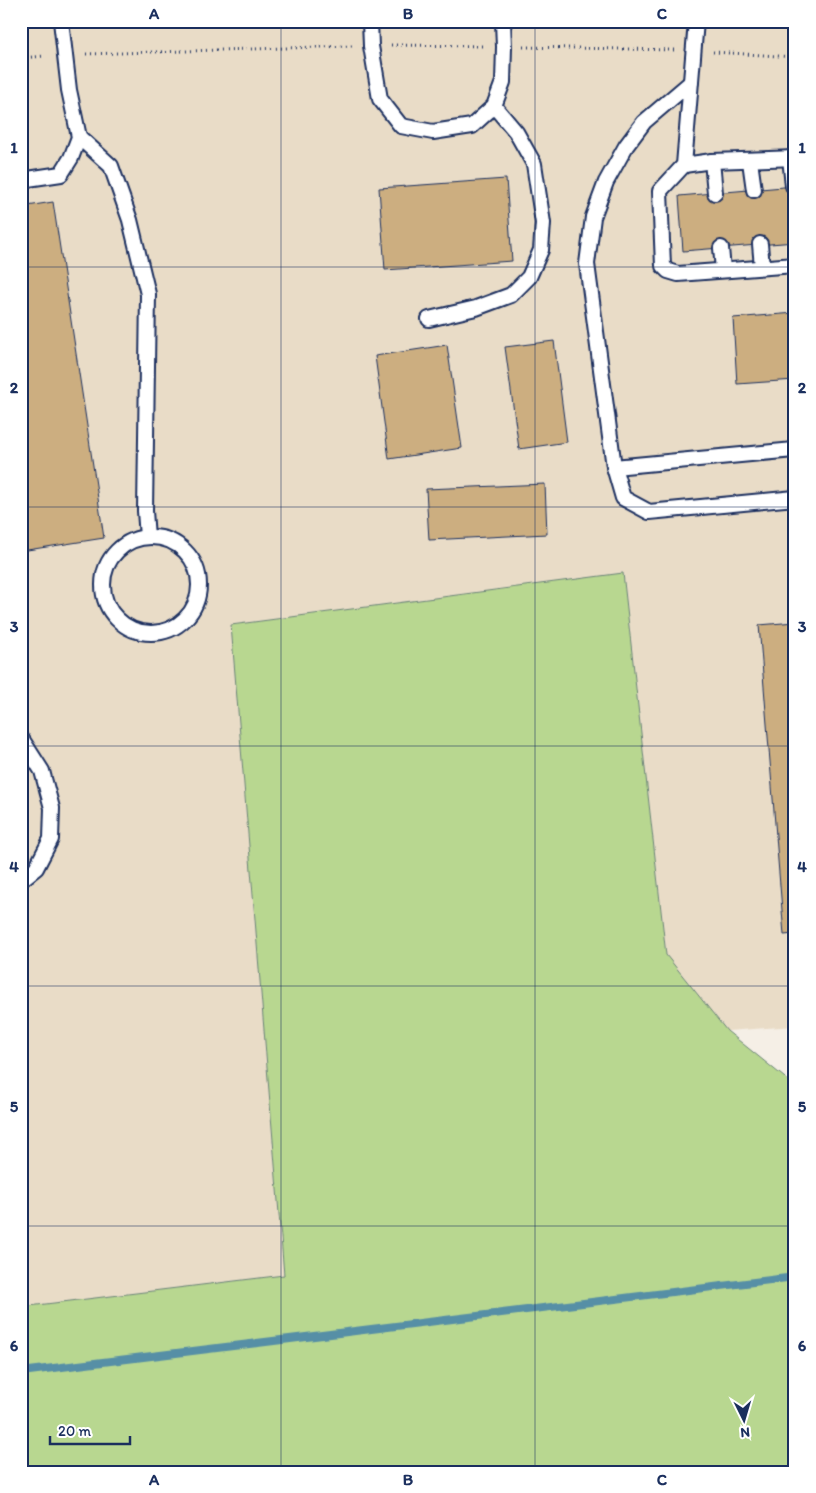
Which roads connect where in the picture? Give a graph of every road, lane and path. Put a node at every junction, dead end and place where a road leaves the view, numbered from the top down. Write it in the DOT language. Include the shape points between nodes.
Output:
graph roads {
  1 [pos="61,21"];
  2 [pos="370,21"];
  3 [pos="503,21"];
  4 [pos="696,21"];
  5 [pos="371,46"];
  6 [pos="504,47"];
  7 [pos="694,50"];
  8 [pos="65,55"];
  9 [pos="795,57"];
  10 [pos="21,58"];
  11 [pos="691,82"];
  12 [pos="494,106"];
  13 [pos="79,137"];
  14 [pos="792,158"];
  15 [pos="712,161"];
  16 [pos="750,161"];
  17 [pos="684,165"];
  18 [pos="21,180"];
  19 [pos="793,186"];
  20 [pos="754,190"];
  21 [pos="715,193"];
  22 [pos="760,244"];
  23 [pos="721,248"];
  24 [pos="795,265"];
  25 [pos="762,267"];
  26 [pos="723,270"];
  27 [pos="429,319"];
  28 [pos="794,450"];
  29 [pos="614,468"];
  30 [pos="795,498"];
  31 [pos="147,537"];
  32 [pos="21,738"];
  33 [pos="21,880"];
  1 -- 8 [label="lane"];
  2 -- 5 [label="lane"];
  3 -- 6 [label="lane"];
  4 -- 7 [label="lane"];
  5 -- 6 [label="path"];
  5 -- 8 [label="path"];
  5 -- 12 [label="lane" via="380,99 401,126 433,132 472,126"];
  6 -- 7 [label="path"];
  6 -- 12 [label="lane" via="503,82"];
  7 -- 9 [label="path"];
  7 -- 11 [label="lane"];
  8 -- 10 [label="path"];
  8 -- 13 [label="lane"];
  11 -- 17 [label="lane"];
  11 -- 29 [label="lane" via="644,122 626,146 606,182 593,217 587,264"];
  12 -- 27 [label="lane" via="516,132 534,164 543,223 541,250 529,277 511,295 476,308"];
  13 -- 18 [label="lane" via="61,174"];
  13 -- 31 [label="lane" via="111,166 130,220 148,294"];
  14 -- 16 [label="lane"];
  14 -- 19 [label="lane"];
  15 -- 16 [label="lane"];
  15 -- 17 [label="lane"];
  15 -- 21 [label="lane"];
  16 -- 20 [label="lane"];
  17 -- 26 [label="lane" via="660,192 663,266 678,274"];
  22 -- 25 [label="lane"];
  23 -- 26 [label="lane"];
  24 -- 25 [label="lane"];
  25 -- 26 [label="lane"];
  28 -- 29 [label="lane"];
  29 -- 30 [label="lane" via="623,498 649,512"];
  31 -- 31 [label="lane" via="131,541 117,550 103,579 103,595 121,622 135,631 152,633 181,623 191,611 199,582 196,567 188,554 162,538"];
  32 -- 33 [label="lane" via="42,771 52,808 51,839 36,868"];
}
